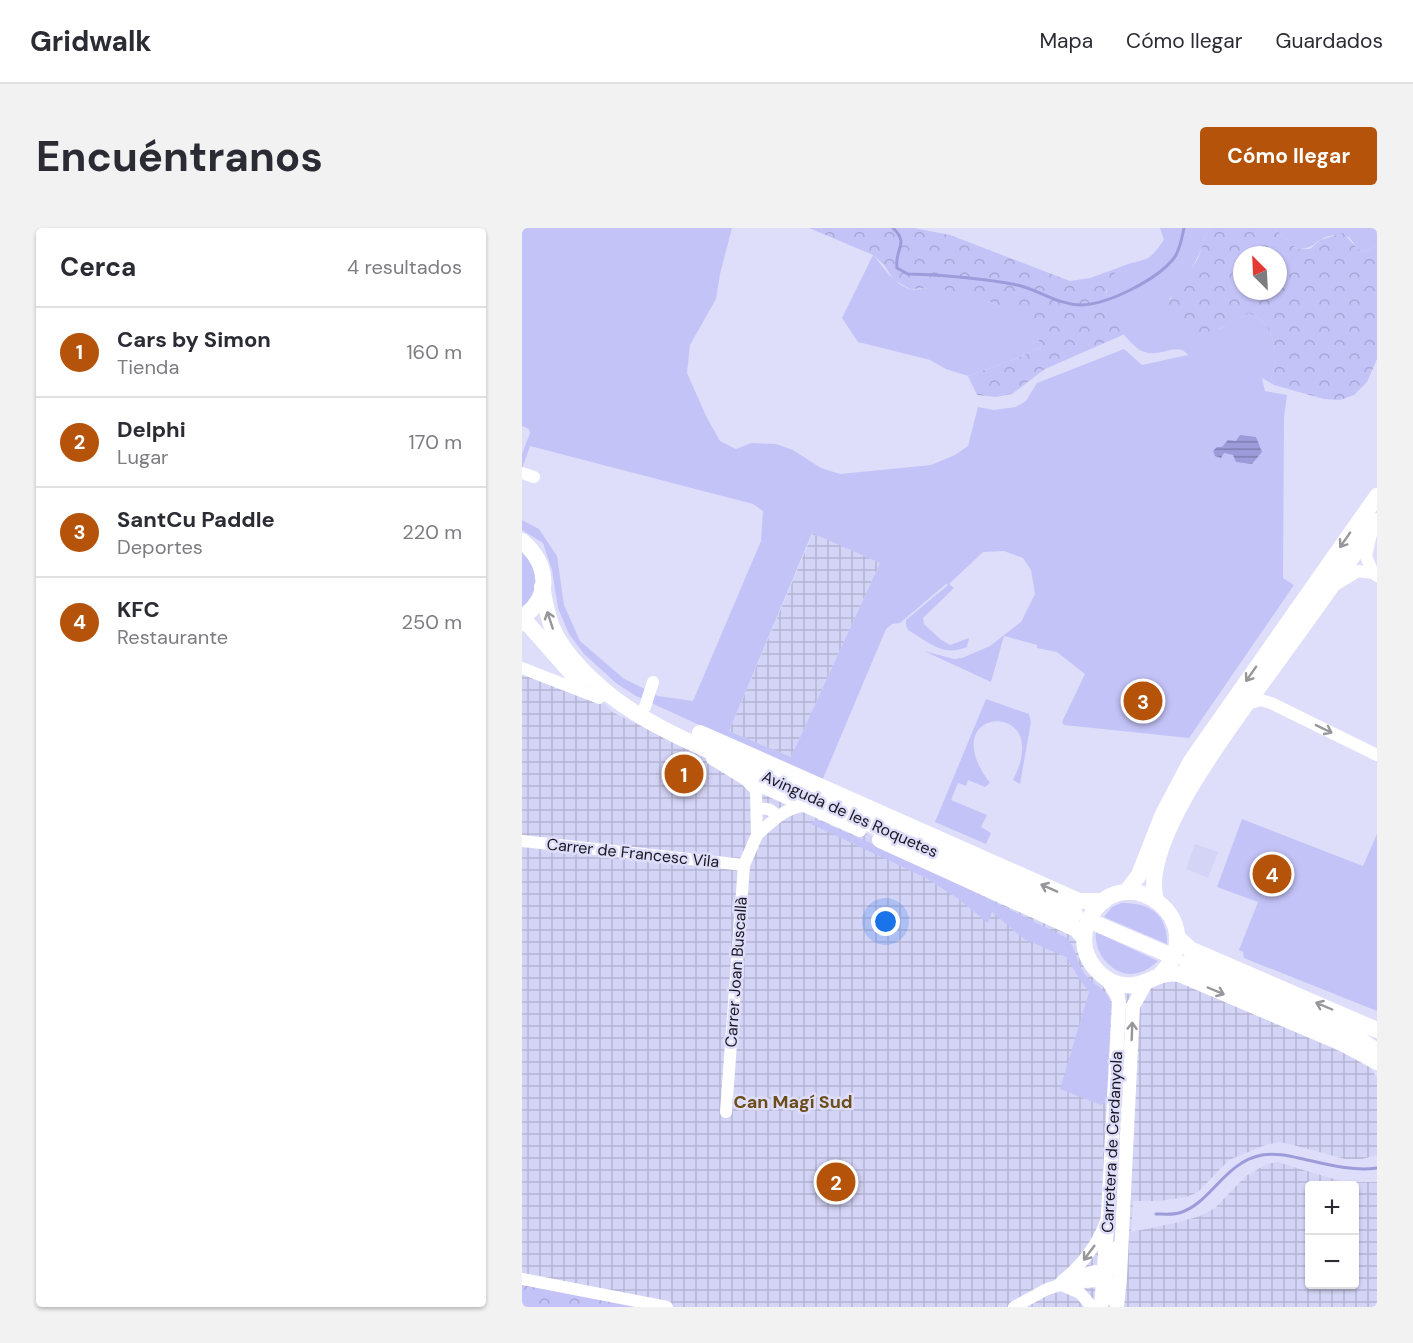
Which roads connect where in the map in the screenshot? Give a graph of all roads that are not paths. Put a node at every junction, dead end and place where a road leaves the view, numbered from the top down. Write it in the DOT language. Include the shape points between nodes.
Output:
graph roads {
  1 [pos="1377,496"];
  2 [pos="1375,524"];
  3 [pos="522,542"];
  4 [pos="1375,574"];
  5 [pos="542,587"];
  6 [pos="1329,590"];
  7 [pos="522,617"];
  8 [pos="522,622"];
  9 [pos="522,668"];
  10 [pos="595,681"];
  11 [pos="653,682"];
  12 [pos="599,698"];
  13 [pos="1247,704"];
  14 [pos="645,707"];
  15 [pos="628,708"];
  16 [pos="668,731"];
  17 [pos="1377,755"];
  18 [pos="746,780"];
  19 [pos="802,806"];
  20 [pos="757,809"];
  21 [pos="777,817"];
  22 [pos="860,831"];
  23 [pos="757,835"];
  24 [pos="522,842"];
  25 [pos="744,865"];
  26 [pos="1126,892"];
  27 [pos="1156,900"];
  28 [pos="1104,901"];
  29 [pos="1075,914"];
  30 [pos="1097,924"];
  31 [pos="1177,937"];
  32 [pos="1084,938"];
  33 [pos="1165,953"];
  34 [pos="1187,963"];
  35 [pos="1161,974"];
  36 [pos="1107,979"];
  37 [pos="1146,983"];
  38 [pos="1377,1030"];
  39 [pos="1350,1032"];
  40 [pos="1377,1039"];
  41 [pos="1377,1052"];
  42 [pos="1377,1062"];
  43 [pos="726,1112"];
  44 [pos="1115,1214"];
  45 [pos="1105,1276"];
  46 [pos="522,1279"];
  47 [pos="1058,1284"];
  48 [pos="646,1306"];
  49 [pos="666,1307"];
  50 [pos="1014,1307"];
  51 [pos="1092,1307"];
  52 [pos="1101,1307"];
  53 [pos="1115,1307"];
  1 -- 26 [label="main road, one-way" via="1191,760 1163,814 1139,875"];
  2 -- 4 [label="street" via="1366,556"];
  2 -- 6 [label="main road"];
  3 -- 5 [label="main road, Avinguda de les Roquetes" via="539,560"];
  4 -- 6 [label="street" via="1354,572"];
  5 -- 7 [label="main road" via="536,603"];
  10 -- 5 [label="main road, Avinguda de les Roquetes, one-way" via="556,636"];
  6 -- 13 [label="main road"];
  8 -- 12 [label="main road, Avinguda de les Roquetes"];
  9 -- 12 [label="street, Avinguda de les Roquetes"];
  10 -- 14 [label="main road"];
  10 -- 15 [label="main road, Avinguda de les Roquetes"];
  11 -- 14 [label="street"];
  12 -- 15 [label="main road, Avinguda de les Roquetes"];
  13 -- 17 [label="street, one-way" via="1261,700 1271,703"];
  13 -- 27 [label="main road" via="1209,756 1177,813 1154,875"];
  28 -- 14 [label="main road, one-way" via="1079,901"];
  15 -- 16 [label="main road, Avinguda de les Roquetes"];
  16 -- 18 [label="street"];
  16 -- 29 [label="main road, Avinguda de les Roquetes"];
  18 -- 19 [label="street"];
  18 -- 20 [label="street, Carrer Joan Buscallà" via="756,790"];
  19 -- 21 [label="street, Carrer Joan Buscallà"];
  19 -- 22 [label="street"];
  20 -- 21 [label="street" via="773,810"];
  20 -- 23 [label="street, Carrer Joan Buscallà"];
  21 -- 23 [label="street, Carrer Joan Buscallà"];
  22 -- 32 [label="main road" via="1076,929"];
  23 -- 25 [label="street, Carrer Joan Buscallà"];
  24 -- 25 [label="street, Carrer de Francesc Vila"];
  25 -- 43 [label="street, Carrer Joan Buscallà"];
  26 -- 27 [label="main road"];
  26 -- 28 [label="main road"];
  27 -- 31 [label="main road" via="1169,913"];
  28 -- 32 [label="main road" via="1090,916"];
  30 -- 33 [label="main road"];
  31 -- 35 [label="main road" via="1172,961"];
  38 -- 31 [label="main road, one-way" via="1190,949"];
  32 -- 36 [label="main road" via="1089,959"];
  34 -- 39 [label="main road"];
  35 -- 37 [label="main road"];
  35 -- 42 [label="main road, one-way" via="1179,974 1342,1043"];
  36 -- 37 [label="main road" via="1128,986"];
  36 -- 44 [label="street, Carretera de Cerdanyola" via="1119,1004"];
  44 -- 37 [label="street, Carretera de Cerdanyola, one-way" via="1133,1006"];
  39 -- 40 [label="main road"];
  39 -- 41 [label="main road"];
  44 -- 45 [label="street, Carretera de Cerdanyola"];
  44 -- 47 [label="street, one-way" via="1082,1263"];
  44 -- 53 [label="street, Carretera de Cerdanyola" via="1120,1276"];
  45 -- 47 [label="street" via="1100,1281 1079,1279"];
  45 -- 52 [label="street, Carretera de Cerdanyola"];
  45 -- 53 [label="street" via="1113,1286"];
  46 -- 48 [label="street"];
  47 -- 50 [label="street"];
  47 -- 51 [label="street" via="1080,1293"];
  48 -- 49 [label="street"];
}
